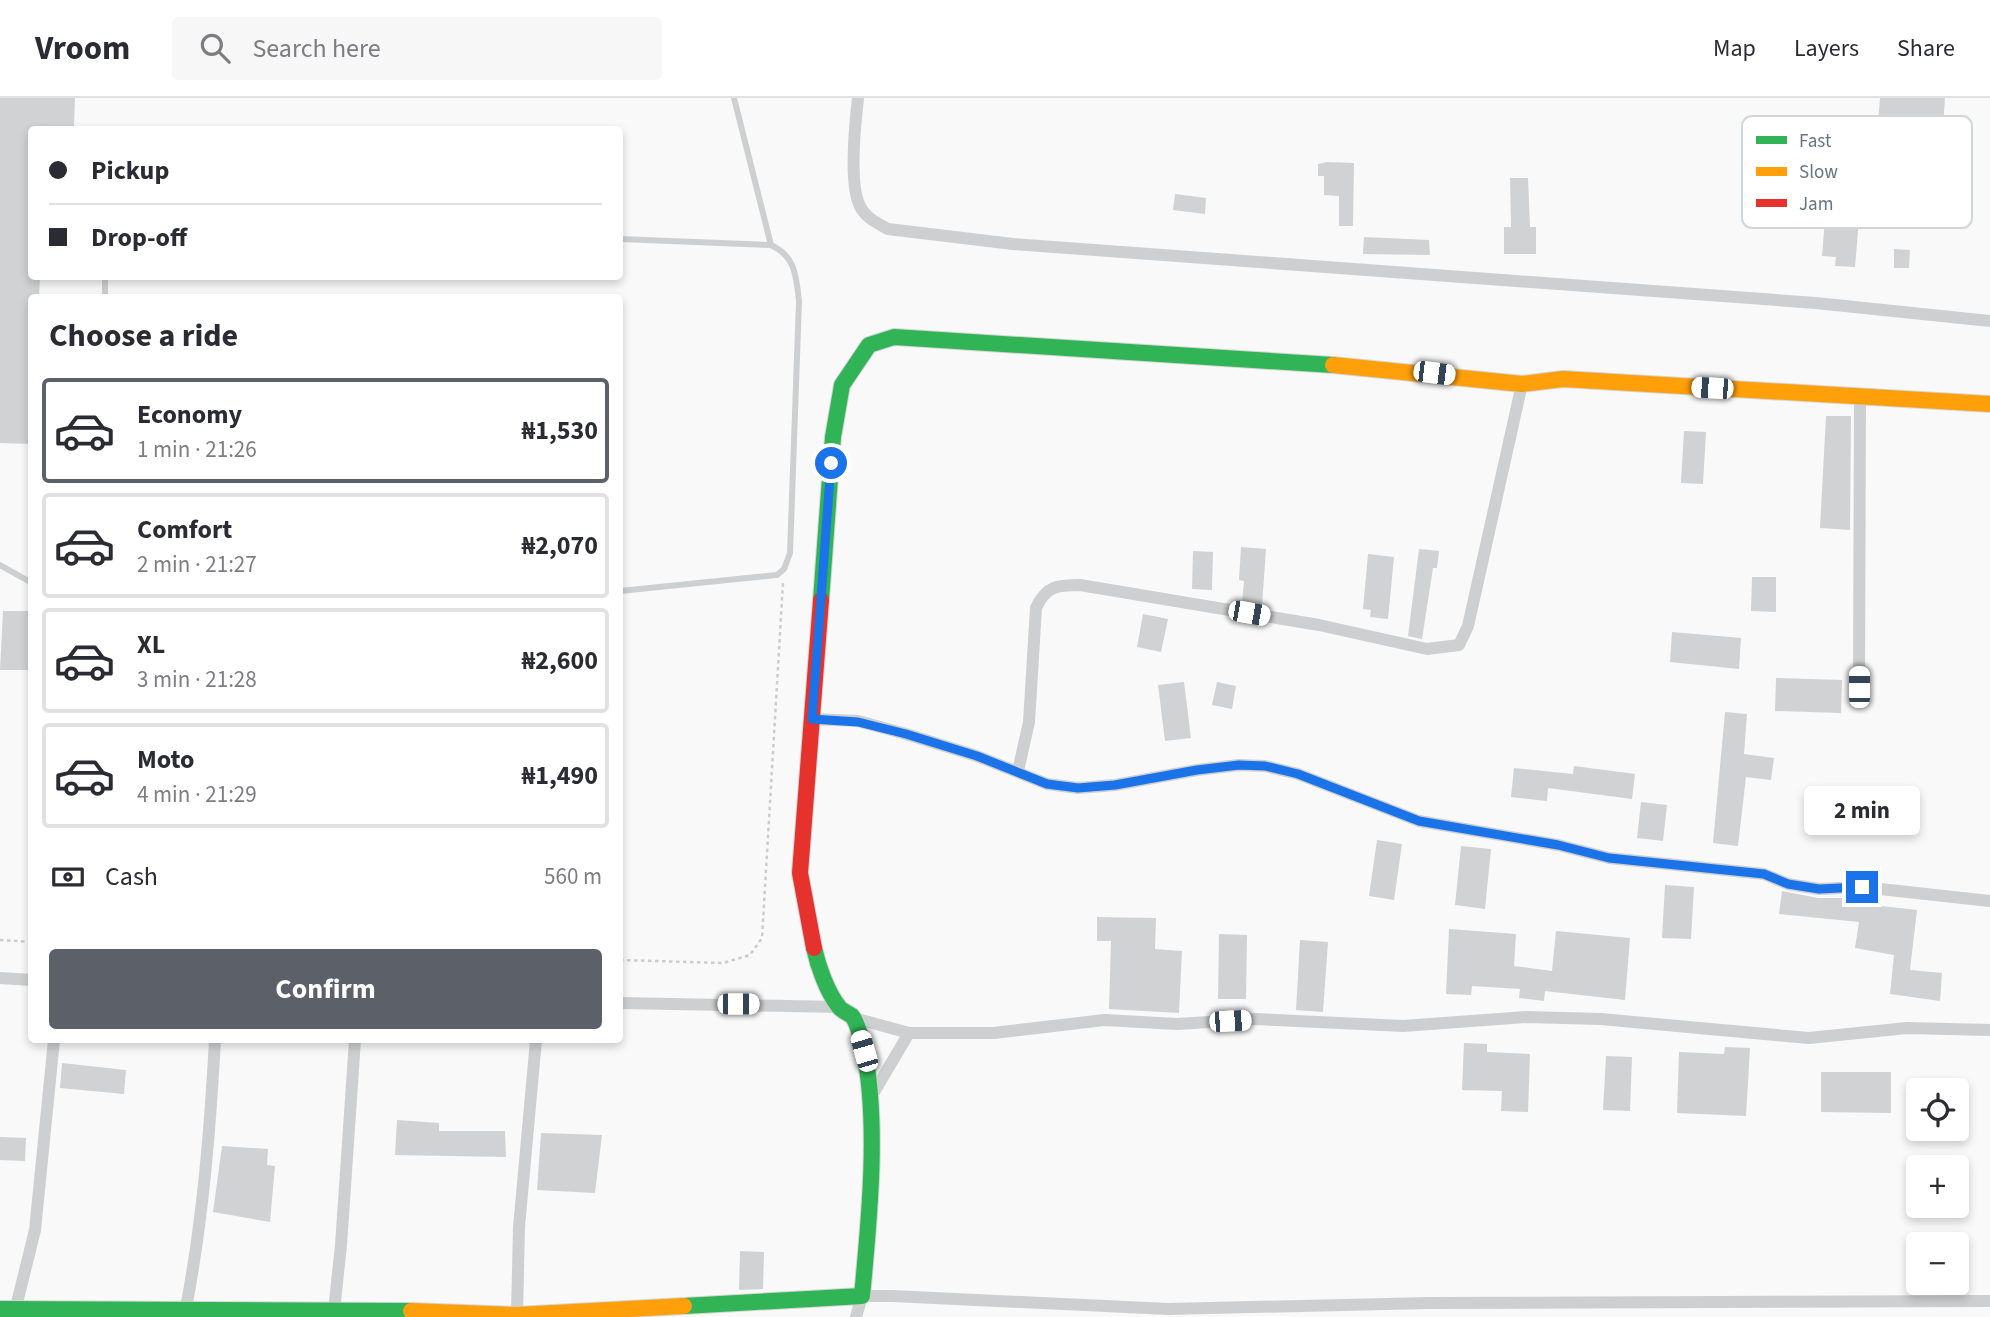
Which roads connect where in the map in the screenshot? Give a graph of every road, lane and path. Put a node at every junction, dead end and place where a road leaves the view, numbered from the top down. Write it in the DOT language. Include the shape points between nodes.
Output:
graph roads {
  1 [pos="734,98"];
  2 [pos="858,98"];
  3 [pos="623,239"];
  4 [pos="771,245"];
  5 [pos="1990,321"];
  6 [pos="1522,384"];
  7 [pos="1860,396"];
  8 [pos="1990,404"];
  9 [pos="0,565"];
  10 [pos="784,569"];
  11 [pos="28,581"];
  12 [pos="623,592"];
  13 [pos="1859,687"];
  14 [pos="812,719"];
  15 [pos="1018,771"];
  16 [pos="1990,901"];
  17 [pos="0,940"];
  18 [pos="28,942"];
  19 [pos="623,960"];
  20 [pos="0,978"];
  21 [pos="28,980"];
  22 [pos="623,1003"];
  23 [pos="839,1007"];
  24 [pos="854,1018"];
  25 [pos="1990,1030"];
  26 [pos="909,1033"];
  27 [pos="54,1043"];
  28 [pos="215,1043"];
  29 [pos="355,1043"];
  30 [pos="537,1043"];
  31 [pos="870,1099"];
  32 [pos="862,1296"];
  33 [pos="1990,1301"];
  34 [pos="8,1308"];
  35 [pos="186,1308"];
  36 [pos="334,1311"];
  37 [pos="517,1315"];
  38 [pos="856,1317"];
  1 -- 4 [label="lane"];
  2 -- 5 [label="street" via="855,181 859,204 871,221 888,229 1013,244 1816,303"];
  3 -- 4 [label="lane"];
  4 -- 10 [label="lane" via="782,250 796,270 799,301 790,553"];
  6 -- 7 [label="street" via="1563,379"];
  6 -- 14 [label="street" via="1156,352 894,337 877,340 854,363 838,401"];
  6 -- 15 [label="street" via="1468,626 1459,645 1427,649 1319,625 1058,585 1041,595 1036,608 1029,722"];
  7 -- 8 [label="street"];
  7 -- 13 [label="street"];
  9 -- 11 [label="lane"];
  10 -- 12 [label="lane" via="777,575"];
  10 -- 19 [label="path" via="762,938 750,955 723,963"];
  14 -- 15 [label="street" via="858,722 906,734"];
  14 -- 23 [label="street" via="800,873 817,963"];
  15 -- 16 [label="street" via="1047,784 1078,788 1239,765 1265,766 1298,774 1419,821 1609,858 1764,874 1819,889 1862,887"];
  17 -- 18 [label="path"];
  20 -- 21 [label="street"];
  22 -- 23 [label="street"];
  23 -- 24 [label="street"];
  24 -- 26 [label="street"];
  24 -- 31 [label="street"];
  25 -- 26 [label="street" via="1907,1028 1809,1038 1601,1019 1526,1017 1403,1026 1256,1019 1177,1024 1104,1020 994,1033"];
  26 -- 31 [label="street"];
  27 -- 34 [label="street" via="36,1230"];
  28 -- 35 [label="street" via="201,1229"];
  29 -- 36 [label="street"];
  30 -- 37 [label="street" via="520,1214"];
  31 -- 32 [label="street" via="869,1236"];
  32 -- 33 [label="street" via="1168,1309"];
  32 -- 37 [label="street"];
  32 -- 38 [label="street"];
  34 -- 35 [label="street"];
  35 -- 36 [label="street"];
  36 -- 37 [label="street"];
}
